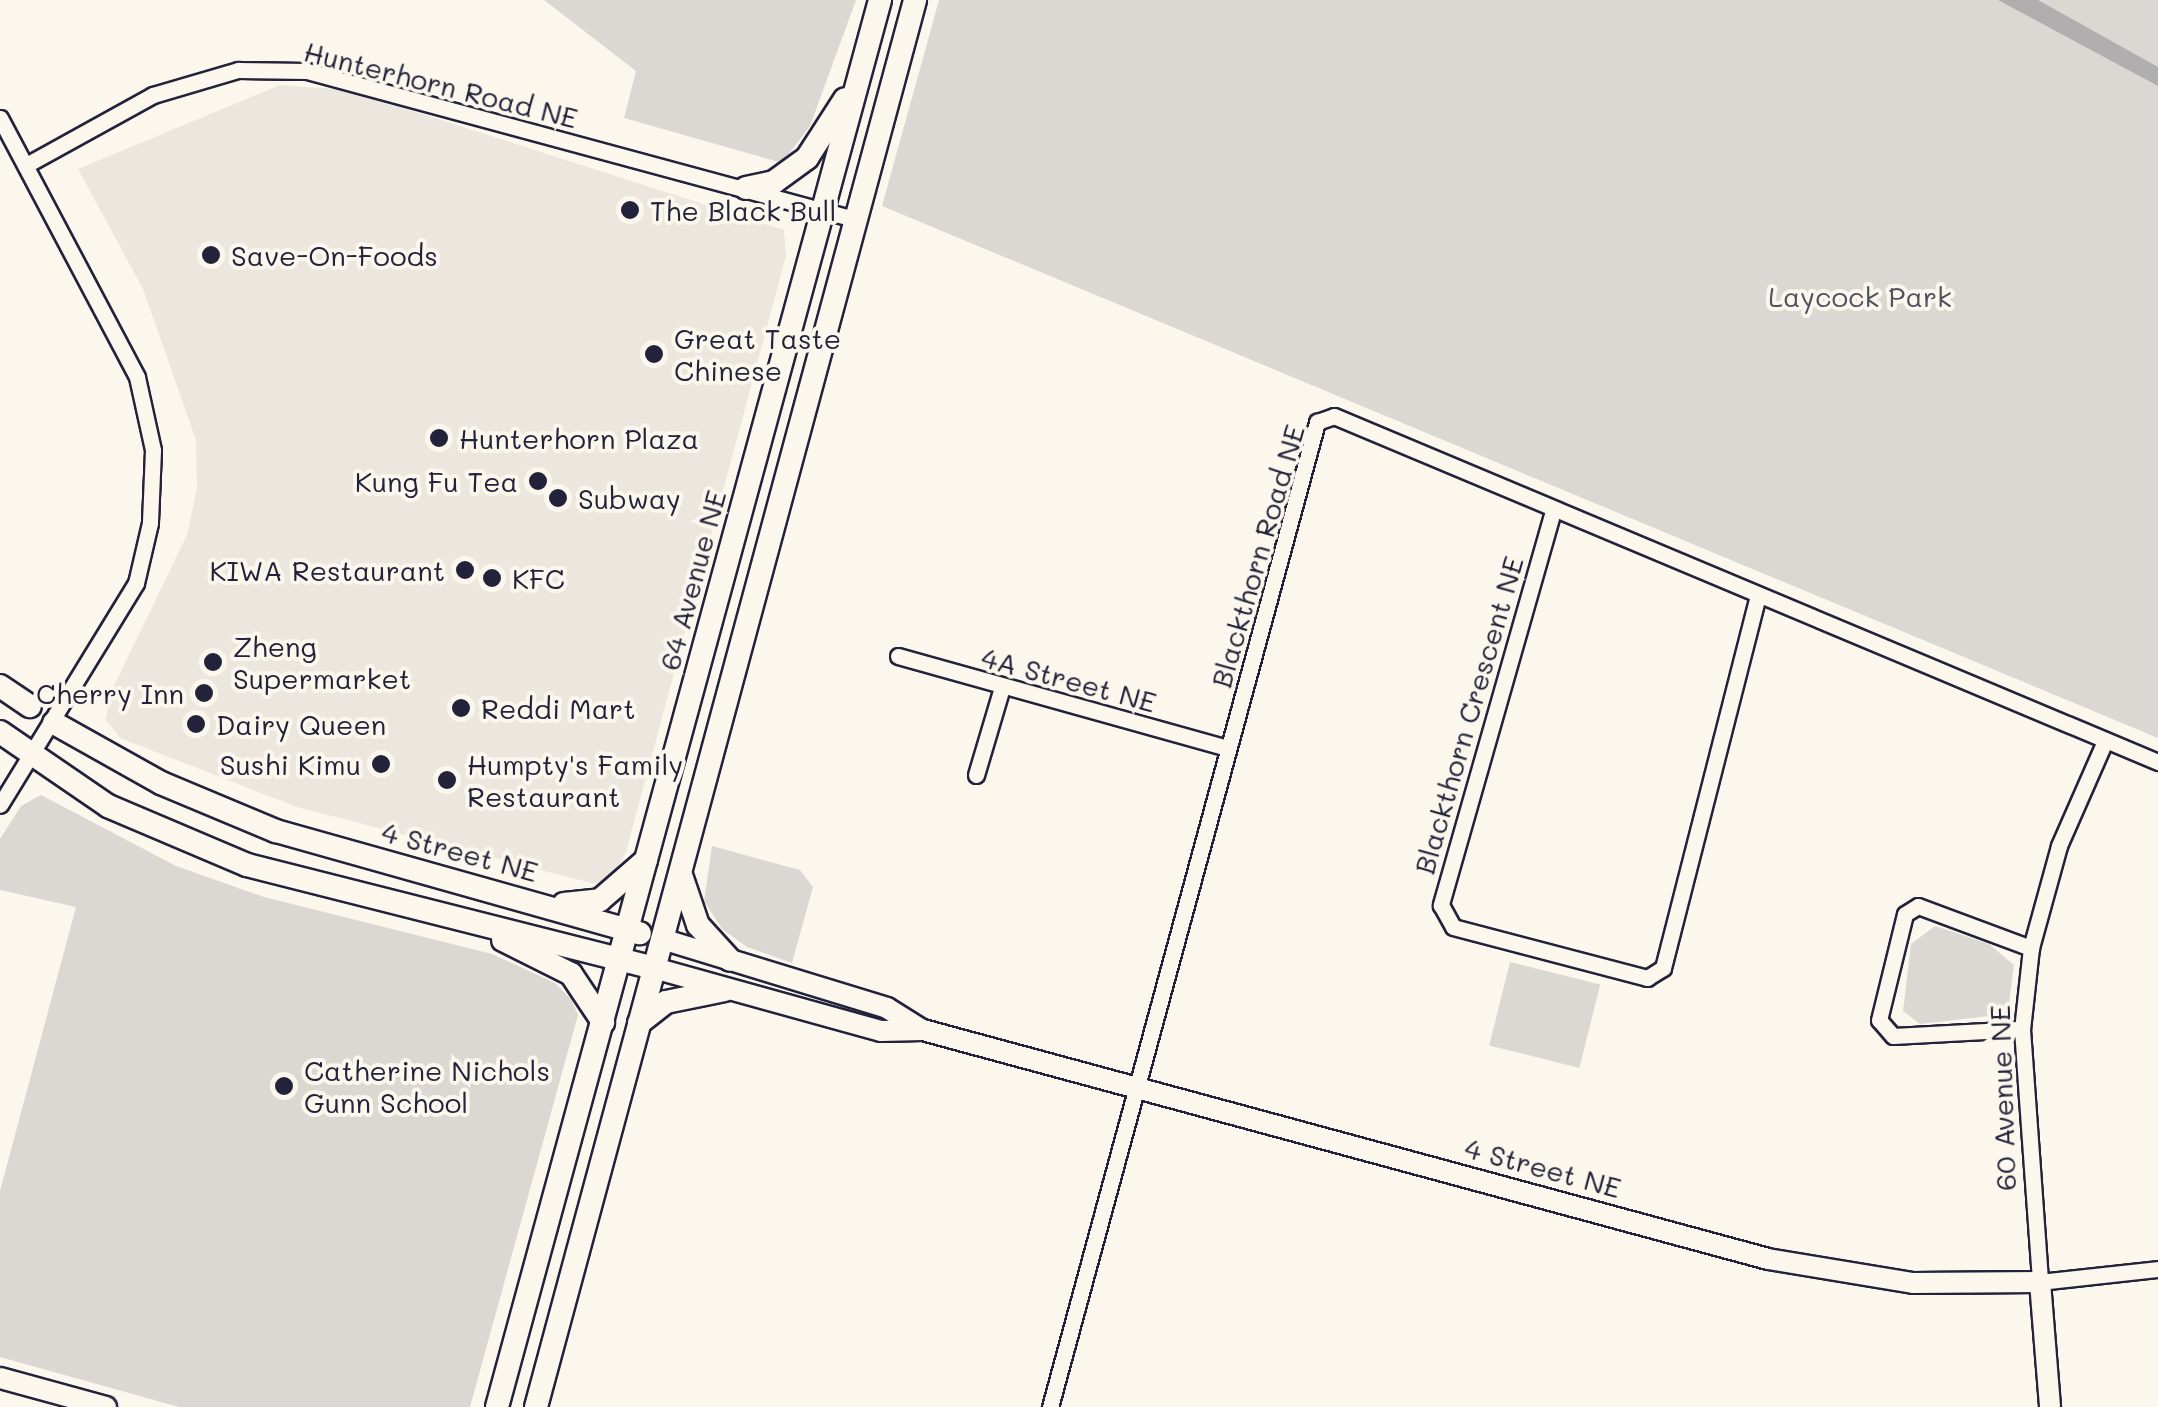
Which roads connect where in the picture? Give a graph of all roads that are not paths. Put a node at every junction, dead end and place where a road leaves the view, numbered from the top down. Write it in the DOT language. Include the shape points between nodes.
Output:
graph roads {
  1 [pos="880,0"];
  2 [pos="915,0"];
  3 [pos="860,74"];
  4 [pos="0,118"];
  5 [pos="28,164"];
  6 [pos="746,188"];
  7 [pos="823,210"];
  8 [pos="854,219"];
  9 [pos="1552,511"];
  10 [pos="1758,596"];
  11 [pos="898,656"];
  12 [pos="0,686"];
  13 [pos="1002,687"];
  14 [pos="30,706"];
  15 [pos="54,723"];
  16 [pos="0,732"];
  17 [pos="2105,741"];
  18 [pos="1227,748"];
  19 [pos="31,756"];
  20 [pos="2158,762"];
  21 [pos="976,775"];
  22 [pos="0,805"];
  23 [pos="648,857"];
  24 [pos="682,875"];
  25 [pos="546,905"];
  26 [pos="460,919"];
  27 [pos="628,930"];
  28 [pos="662,940"];
  29 [pos="2032,948"];
  30 [pos="620,959"];
  31 [pos="730,960"];
  32 [pos="654,968"];
  33 [pos="724,990"];
  34 [pos="603,1022"];
  35 [pos="639,1023"];
  36 [pos="2022,1028"];
  37 [pos="922,1030"];
  38 [pos="1136,1090"];
  39 [pos="2158,1270"];
  40 [pos="2040,1282"];
  41 [pos="0,1378"];
  42 [pos="106,1407"];
  43 [pos="497,1407"];
  44 [pos="536,1407"];
  45 [pos="1050,1407"];
  46 [pos="2050,1407"];
  1 -- 3 [label="main road, 64 Avenue NE"];
  2 -- 8 [label="main road"];
  3 -- 6 [label="main road" via="807,158 774,182"];
  3 -- 7 [label="main road, 64 Avenue NE"];
  4 -- 5 [label="street"];
  5 -- 6 [label="street, Hunterhorn Road NE" via="153,95 238,70 307,71"];
  5 -- 15 [label="street" via="137,377 153,450 150,522 136,583"];
  6 -- 7 [label="street, Hunterhorn Road NE"];
  7 -- 8 [label="street, Hunterhorn Road NE"];
  7 -- 23 [label="main road, 64 Avenue NE"];
  8 -- 24 [label="main road"];
  9 -- 10 [label="street, Blackthorn Road NE"];
  9 -- 10 [label="street, Blackthorn Crescent NE" via="1440,905 1453,927 1647,978 1663,968"];
  9 -- 18 [label="street, Blackthorn Road NE" via="1334,416 1317,422"];
  10 -- 17 [label="street, Blackthorn Road NE"];
  11 -- 13 [label="street, 4A Street NE"];
  12 -- 14 [label="main road, 4 Street NE"];
  13 -- 18 [label="street, 4A Street NE"];
  13 -- 21 [label="street"];
  14 -- 15 [label="street, 4 Street NE"];
  15 -- 19 [label="street"];
  15 -- 25 [label="main road, 4 Street NE" via="160,784 276,831"];
  16 -- 19 [label="main road, 4 Street NE"];
  17 -- 20 [label="street, Blackthorn Road NE"];
  17 -- 29 [label="street, 60 Avenue NE" via="2059,846"];
  18 -- 38 [label="street, Blackthorn Road NE"];
  19 -- 22 [label="street"];
  19 -- 26 [label="main road, 4 Street NE" via="108,806 200,848"];
  23 -- 25 [label="main road" via="600,900"];
  23 -- 27 [label="main road, 64 Avenue NE"];
  24 -- 28 [label="main road"];
  24 -- 31 [label="main road" via="698,925"];
  25 -- 27 [label="main road, 4 Street NE"];
  26 -- 30 [label="main road, 4 Street NE"];
  26 -- 34 [label="main road" via="570,974"];
  27 -- 28 [label="main road, 4 Street NE"];
  27 -- 30 [label="main road, 64 Avenue NE"];
  28 -- 31 [label="street, 4 Street NE"];
  28 -- 32 [label="main road"];
  29 -- 36 [label="street, 60 Avenue NE"];
  29 -- 36 [label="street" via="1918,906 1905,914 1879,1020 1892,1036"];
  30 -- 32 [label="main road, 4 Street NE"];
  30 -- 34 [label="main road, 64 Avenue NE"];
  31 -- 37 [label="street, 4 Street NE" via="887,1008"];
  32 -- 33 [label="street, 4 Street NE"];
  32 -- 35 [label="main road"];
  33 -- 35 [label="main road" via="666,1002"];
  33 -- 37 [label="street, 4 Street NE" via="882,1030"];
  34 -- 43 [label="main road, 64 Avenue NE"];
  35 -- 44 [label="main road"];
  36 -- 40 [label="street, 60 Avenue NE"];
  37 -- 38 [label="street, 4 Street NE"];
  38 -- 40 [label="street, 4 Street NE" via="1768,1258 1913,1283"];
  38 -- 45 [label="street, Blackthorn Road NE"];
  39 -- 40 [label="street, 4 Street NE"];
  40 -- 46 [label="street, 60 Avenue NE"];
  41 -- 42 [label="street"];
}
